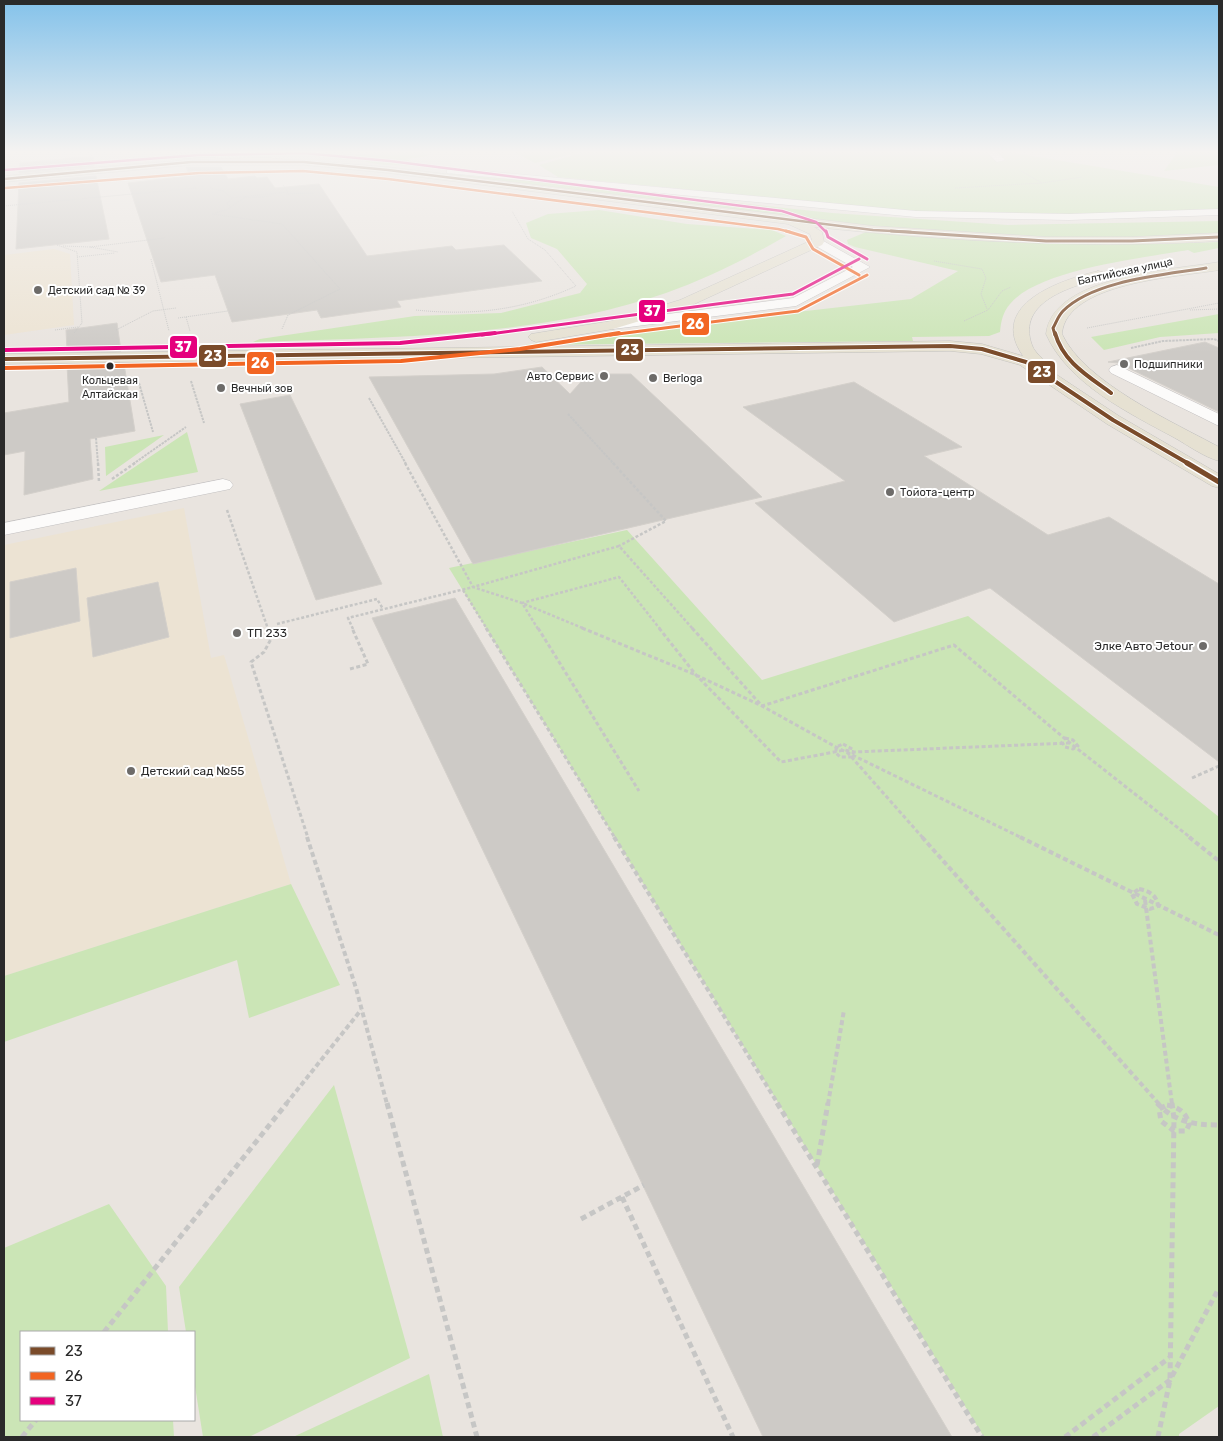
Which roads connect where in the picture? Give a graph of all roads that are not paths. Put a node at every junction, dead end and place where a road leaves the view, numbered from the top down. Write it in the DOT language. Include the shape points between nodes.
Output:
graph roads {
  1 [pos="766,218"];
  2 [pos="780,220"];
  3 [pos="1219,237"];
  4 [pos="818,242"];
  5 [pos="1215,259"];
  6 [pos="613,325"];
  7 [pos="401,352"];
  8 [pos="4,359"];
  9 [pos="1117,370"];
  10 [pos="1050,378"];
  11 [pos="1219,421"];
  12 [pos="1219,455"];
  13 [pos="1219,482"];
  14 [pos="224,494"];
  15 [pos="4,529"];
  1 -- 2 [label="main road"];
  2 -- 3 [label="main road" via="1007,240"];
  2 -- 4 [label="main road" via="810,229 819,236"];
  4 -- 6 [label="main road" via="686,303"];
  4 -- 6 [label="street" via="863,267 796,302"];
  5 -- 10 [label="main road, Балтийская улица" via="1075,281 1030,305 1023,318 1023,344"];
  5 -- 12 [label="main road, Балтийская улица" via="1078,299 1064,311 1054,334 1058,346 1080,370 1144,413"];
  6 -- 7 [label="main road" via="519,340"];
  7 -- 8 [label="main road"];
  7 -- 10 [label="main road" via="950,346 1005,354 1026,362"];
  9 -- 11 [label="street"];
  10 -- 13 [label="main road" via="1113,420"];
  14 -- 15 [label="street"];
}
